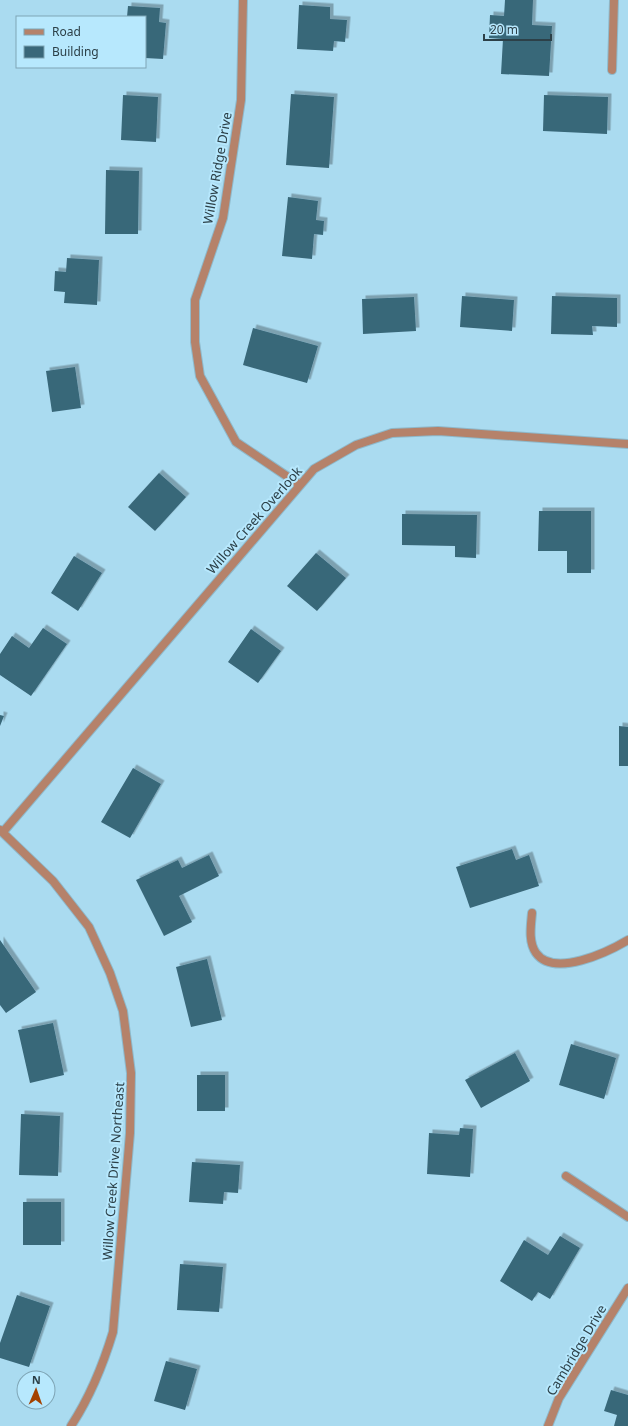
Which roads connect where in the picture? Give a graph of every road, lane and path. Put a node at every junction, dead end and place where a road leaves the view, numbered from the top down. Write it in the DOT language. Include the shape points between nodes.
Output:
graph roads {
  1 [pos="243,0"];
  2 [pos="614,0"];
  3 [pos="612,70"];
  4 [pos="628,444"];
  5 [pos="300,485"];
  6 [pos="2,831"];
  7 [pos="532,913"];
  8 [pos="628,940"];
  9 [pos="566,1176"];
  10 [pos="628,1217"];
  11 [pos="628,1288"];
  12 [pos="71,1426"];
  13 [pos="548,1426"];
  1 -- 5 [label="street, Willow Ridge Drive" via="241,100 223,218 195,300 195,342 200,376 236,442"];
  2 -- 3 [label="street"];
  4 -- 5 [label="street, Willow Creek Overlook" via="438,431 392,433 356,444 314,469"];
  5 -- 6 [label="street, Willow Creek Overlook"];
  6 -- 12 [label="street, Willow Creek Drive Northeast" via="53,882 89,927 110,972 123,1011 131,1073 130,1133 113,1332 104,1363 83,1408"];
  7 -- 8 [label="street" via="532,943 536,953 543,959 557,964 573,963 592,957"];
  9 -- 10 [label="street"];
  11 -- 13 [label="street, Cambridge Drive" via="559,1398"];
}
